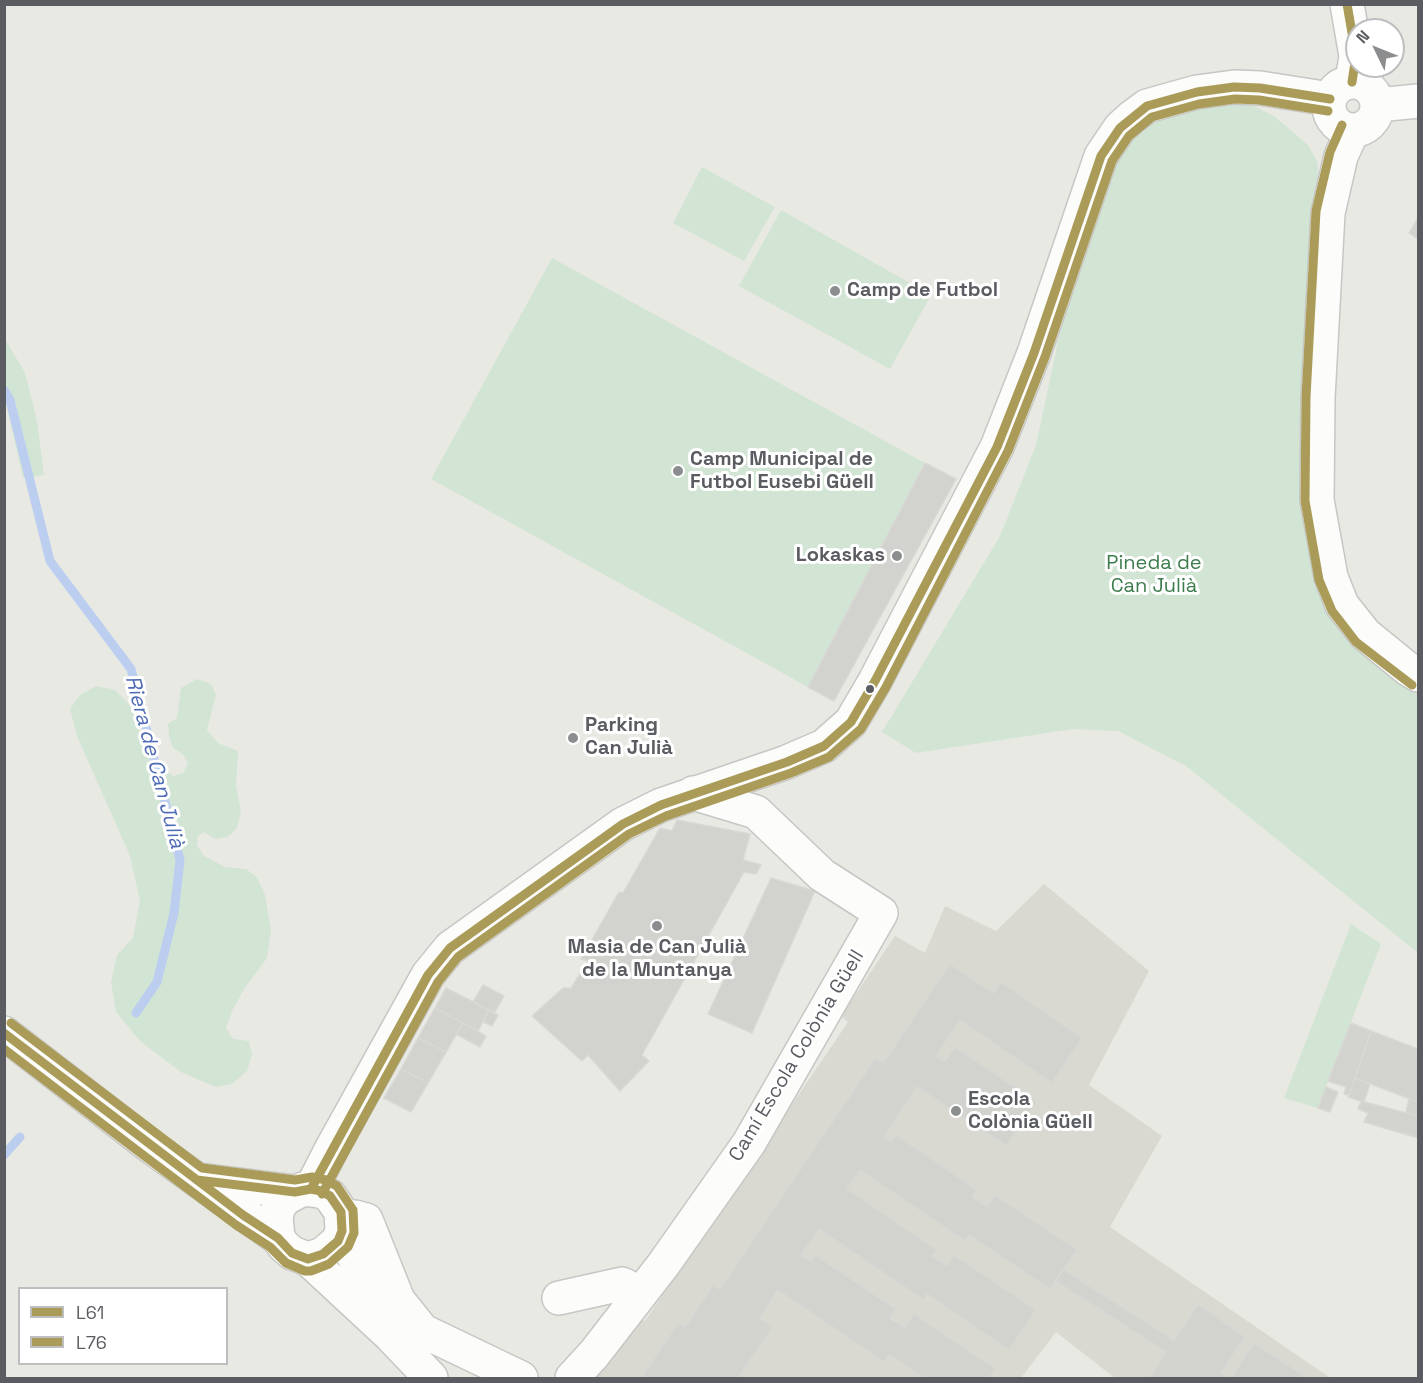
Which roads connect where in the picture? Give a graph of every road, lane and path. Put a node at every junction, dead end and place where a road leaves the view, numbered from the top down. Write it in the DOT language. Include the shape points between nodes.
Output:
graph roads {
  1 [pos="1347,4"];
  2 [pos="1341,91"];
  3 [pos="1419,101"];
  4 [pos="1377,105"];
  5 [pos="1353,130"];
  6 [pos="1419,675"];
  7 [pos="693,793"];
  8 [pos="4,1033"];
  9 [pos="197,1180"];
  10 [pos="303,1190"];
  11 [pos="347,1217"];
  12 [pos="278,1238"];
  13 [pos="308,1259"];
  14 [pos="640,1293"];
  15 [pos="559,1298"];
  16 [pos="391,1336"];
  17 [pos="431,1378"];
  18 [pos="521,1378"];
  19 [pos="572,1378"];
  1 -- 2 [label="street" via="1356,56"];
  2 -- 4 [label="street" via="1367,86"];
  2 -- 5 [label="street" via="1329,106 1334,121"];
  2 -- 7 [label="street" via="1234,87 1197,92 1147,106 1120,129 1101,156 1034,353 997,447 851,722 824,747"];
  3 -- 4 [label="street"];
  4 -- 5 [label="street" via="1373,120"];
  5 -- 6 [label="street" via="1341,156 1328,213 1317,500 1331,578 1342,605 1365,634"];
  7 -- 10 [label="street" via="623,824 450,948 428,975 332,1148"];
  7 -- 14 [label="street, Camí Escola Colònia Güell" via="756,812 822,875 881,913 749,1143"];
  8 -- 9 [label="street"];
  9 -- 10 [label="street"];
  9 -- 12 [label="street"];
  10 -- 11 [label="street" via="330,1196"];
  10 -- 12 [label="street" via="279,1206"];
  11 -- 13 [label="street" via="332,1249"];
  11 -- 16 [label="street"];
  11 -- 18 [label="street" via="366,1220 398,1300 423,1331"];
  12 -- 13 [label="street" via="292,1253"];
  13 -- 16 [label="street"];
  14 -- 15 [label="street" via="622,1284"];
  14 -- 19 [label="street, Camí Escola Colònia Güell"];
  16 -- 17 [label="street"];
}
